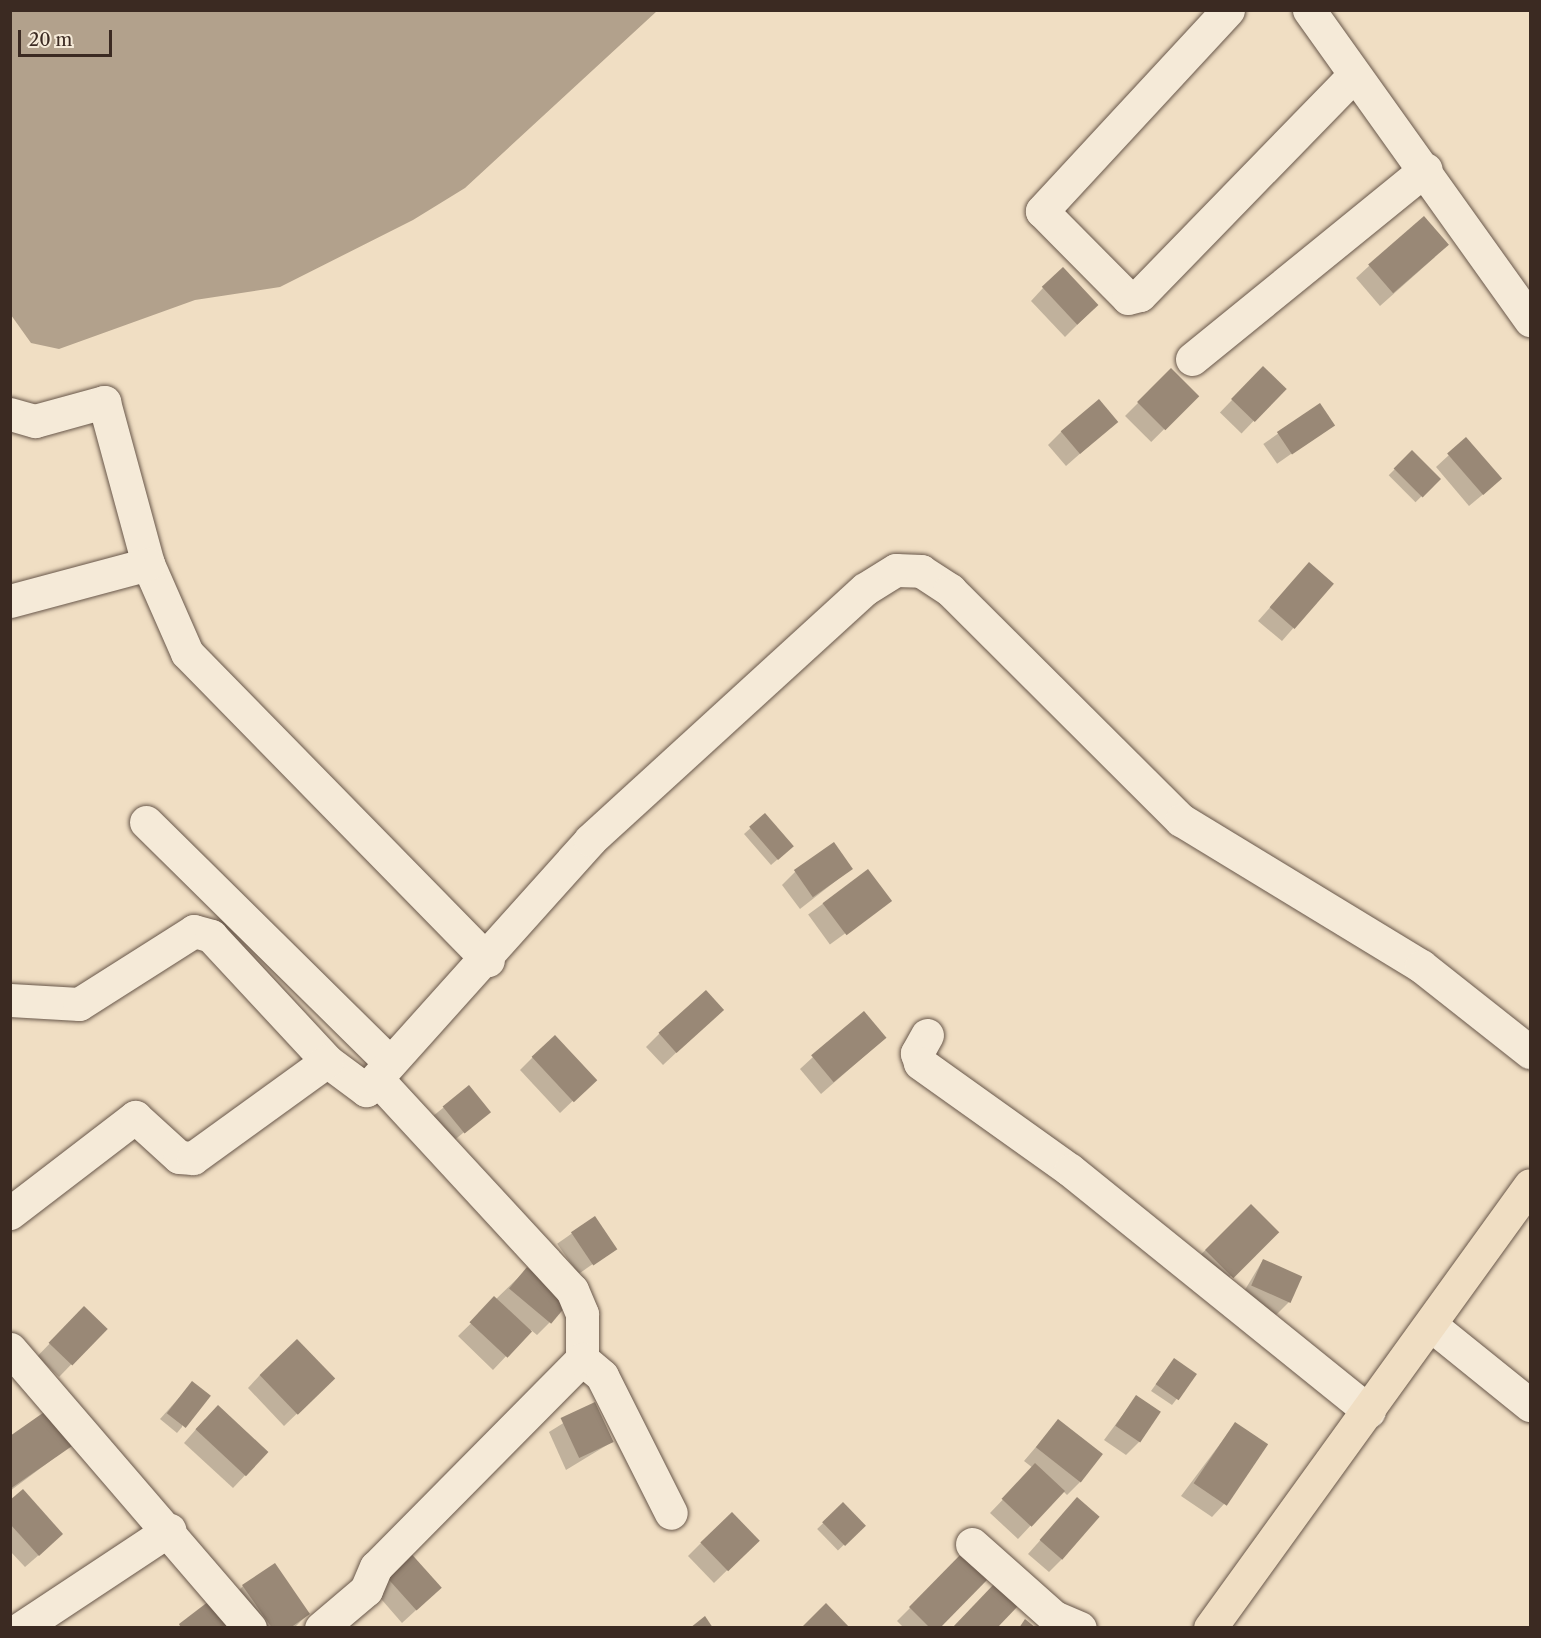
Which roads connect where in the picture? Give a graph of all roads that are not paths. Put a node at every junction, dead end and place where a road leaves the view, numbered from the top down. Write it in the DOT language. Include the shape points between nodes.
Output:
graph roads {
  1 [pos="1228,10"];
  2 [pos="1310,10"];
  3 [pos="1354,75"];
  4 [pos="1426,170"];
  5 [pos="1530,320"];
  6 [pos="1192,359"];
  7 [pos="12,417"];
  8 [pos="148,564"];
  9 [pos="10,601"];
  10 [pos="146,822"];
  11 [pos="488,960"];
  12 [pos="10,1000"];
  13 [pos="927,1035"];
  14 [pos="1530,1052"];
  15 [pos="327,1061"];
  16 [pos="383,1071"];
  17 [pos="1530,1185"];
  18 [pos="10,1213"];
  19 [pos="1432,1326"];
  20 [pos="10,1349"];
  21 [pos="582,1359"];
  22 [pos="1530,1405"];
  23 [pos="1369,1411"];
  24 [pos="671,1513"];
  25 [pos="169,1530"];
  26 [pos="972,1544"];
  27 [pos="21,1628"];
  28 [pos="250,1628"];
  29 [pos="321,1628"];
  30 [pos="1080,1628"];
  31 [pos="1210,1628"];
  1 -- 3 [label="street" via="1042,210 1128,298 1140,295"];
  2 -- 3 [label="street"];
  3 -- 4 [label="street"];
  4 -- 5 [label="street"];
  4 -- 6 [label="street"];
  7 -- 8 [label="street" via="35,421 104,402"];
  8 -- 9 [label="street"];
  8 -- 11 [label="street" via="173,628 193,660"];
  10 -- 16 [label="street"];
  11 -- 14 [label="street" via="590,840 865,589 896,570 921,571 950,590 1181,820 1421,966"];
  11 -- 16 [label="street"];
  12 -- 15 [label="street" via="79,1004 194,931 211,936"];
  13 -- 23 [label="street" via="917,1053 920,1063 1070,1170"];
  15 -- 16 [label="street" via="366,1090"];
  15 -- 18 [label="street" via="193,1158 179,1157 135,1117"];
  16 -- 21 [label="street" via="572,1290 582,1314"];
  17 -- 19 [label="main road"];
  19 -- 22 [label="street"];
  19 -- 23 [label="main road"];
  20 -- 25 [label="street"];
  21 -- 24 [label="street" via="602,1376"];
  21 -- 29 [label="street" via="376,1567 366,1590"];
  23 -- 31 [label="main road"];
  25 -- 27 [label="street"];
  25 -- 28 [label="street"];
  26 -- 30 [label="street" via="1054,1617"];
}
